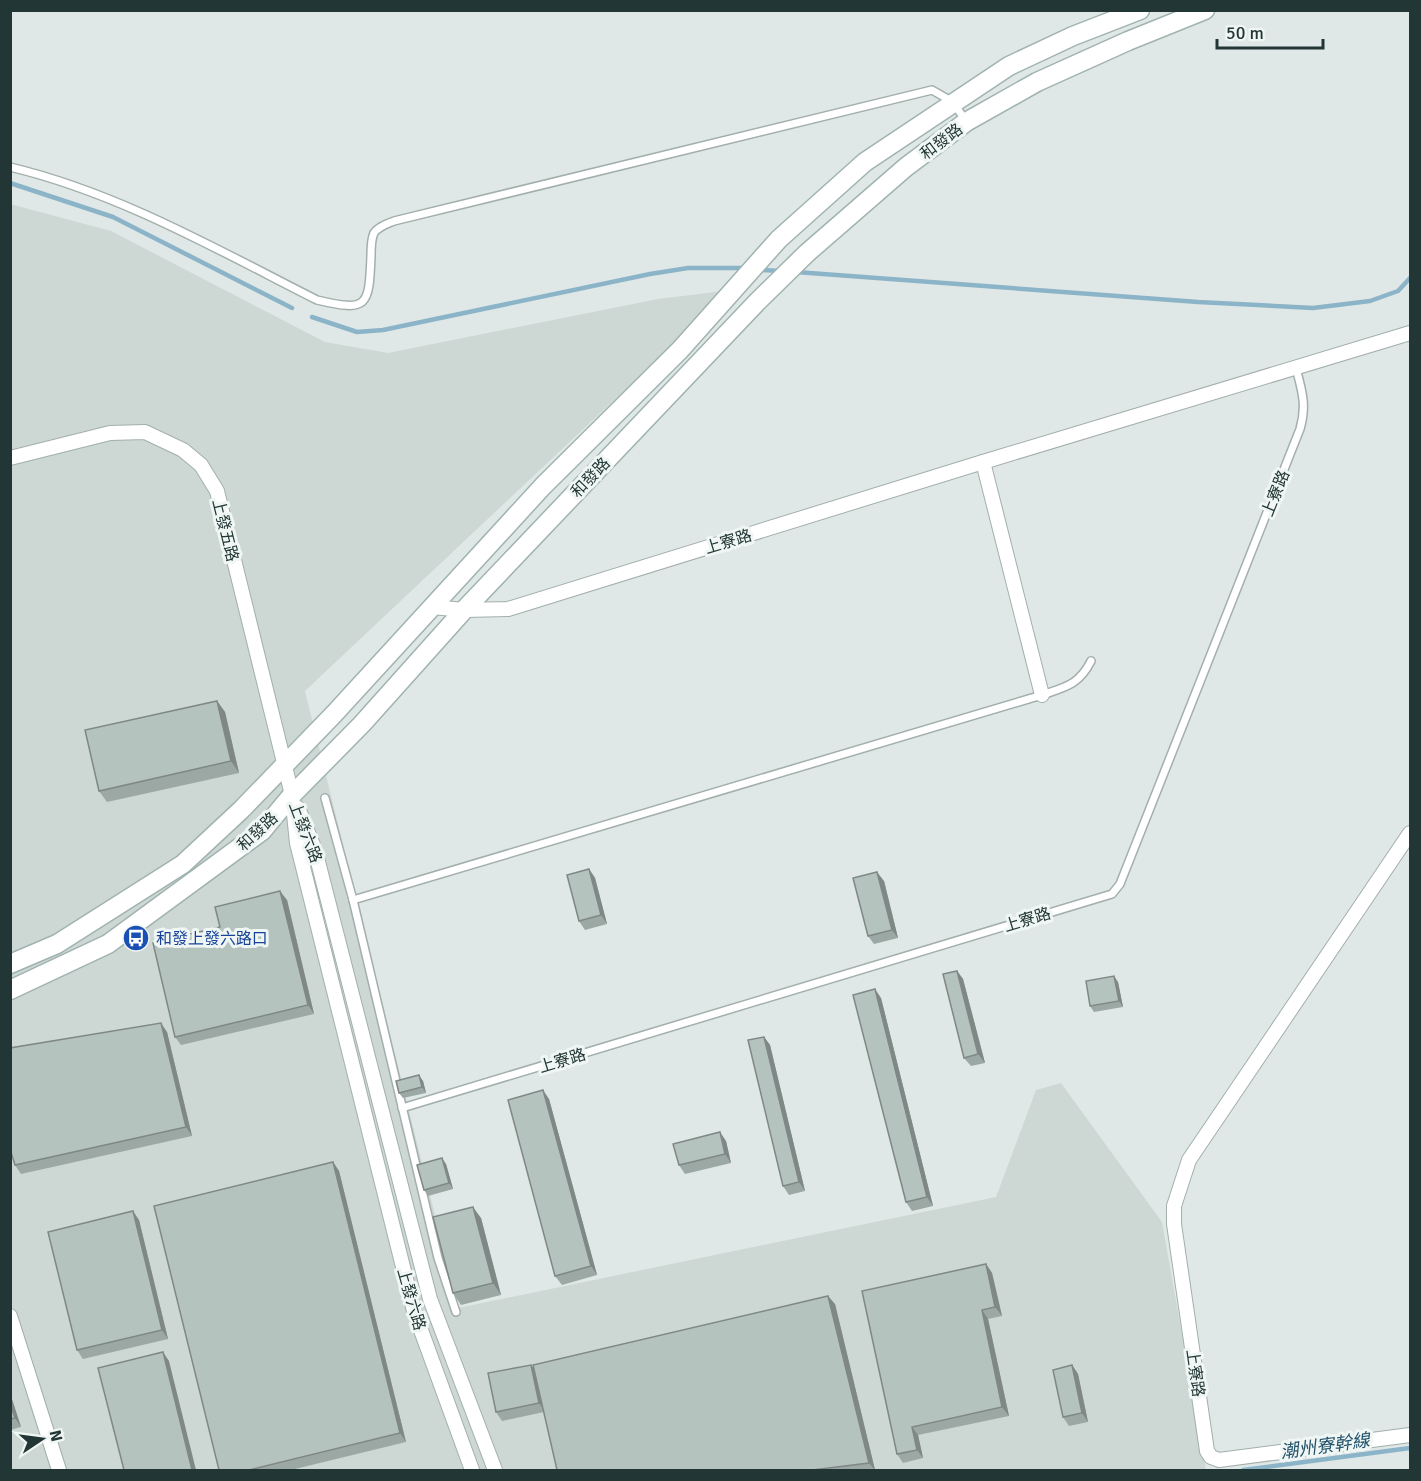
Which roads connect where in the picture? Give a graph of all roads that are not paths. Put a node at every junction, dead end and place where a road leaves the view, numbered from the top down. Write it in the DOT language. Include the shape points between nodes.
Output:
graph roads {
  1 [pos="1140,10"];
  2 [pos="1205,10"];
  3 [pos="953,102"];
  4 [pos="966,122"];
  5 [pos="10,167"];
  6 [pos="1410,333"];
  7 [pos="1296,368"];
  8 [pos="10,458"];
  9 [pos="983,462"];
  10 [pos="432,607"];
  11 [pos="464,610"];
  12 [pos="1091,662"];
  13 [pos="1042,695"];
  14 [pos="285,765"];
  15 [pos="292,795"];
  16 [pos="325,798"];
  17 [pos="1410,833"];
  18 [pos="353,900"];
  19 [pos="10,964"];
  20 [pos="10,990"];
  21 [pos="402,1108"];
  22 [pos="456,1312"];
  23 [pos="10,1316"];
  24 [pos="1410,1435"];
  25 [pos="59,1470"];
  26 [pos="472,1470"];
  27 [pos="495,1470"];
  1 -- 3 [label="street, 和發路" via="1009,66"];
  2 -- 4 [label="street, 和發路" via="1037,82"];
  3 -- 4 [label="lane"];
  3 -- 5 [label="lane" via="932,90 394,220 374,234 370,289 365,300 343,306 316,300 147,215"];
  3 -- 10 [label="street, 和發路" via="865,162 779,239 680,350 543,486"];
  4 -- 11 [label="street, 和發路" via="906,167 807,253"];
  6 -- 7 [label="street, 上寮路"];
  7 -- 9 [label="street, 上寮路"];
  7 -- 21 [label="lane, 上寮路" via="1305,413 1300,429 1120,884 1112,894"];
  8 -- 14 [label="street, 上發五路" via="110,434 145,432 183,450 201,465 217,490"];
  9 -- 11 [label="street, 上寮路" via="508,609"];
  9 -- 13 [label="street"];
  10 -- 11 [label="street, 上寮路"];
  10 -- 14 [label="street, 和發路"];
  11 -- 15 [label="street, 和發路"];
  12 -- 13 [label="lane" via="1085,675 1072,685"];
  13 -- 18 [label="lane"];
  14 -- 15 [label="street, 上發五路"];
  14 -- 19 [label="street, 和發路" via="183,864 57,944"];
  15 -- 20 [label="street, 和發路" via="254,838 108,944"];
  15 -- 26 [label="street, 上發六路" via="297,843 414,1311"];
  15 -- 27 [label="street, 上發六路" via="315,850 430,1299"];
  16 -- 18 [label="lane"];
  17 -- 24 [label="street, 上寮路" via="1189,1160 1174,1206 1211,1457 1219,1460"];
  18 -- 21 [label="lane"];
  21 -- 22 [label="lane" via="438,1258"];
  23 -- 25 [label="street"];
}
